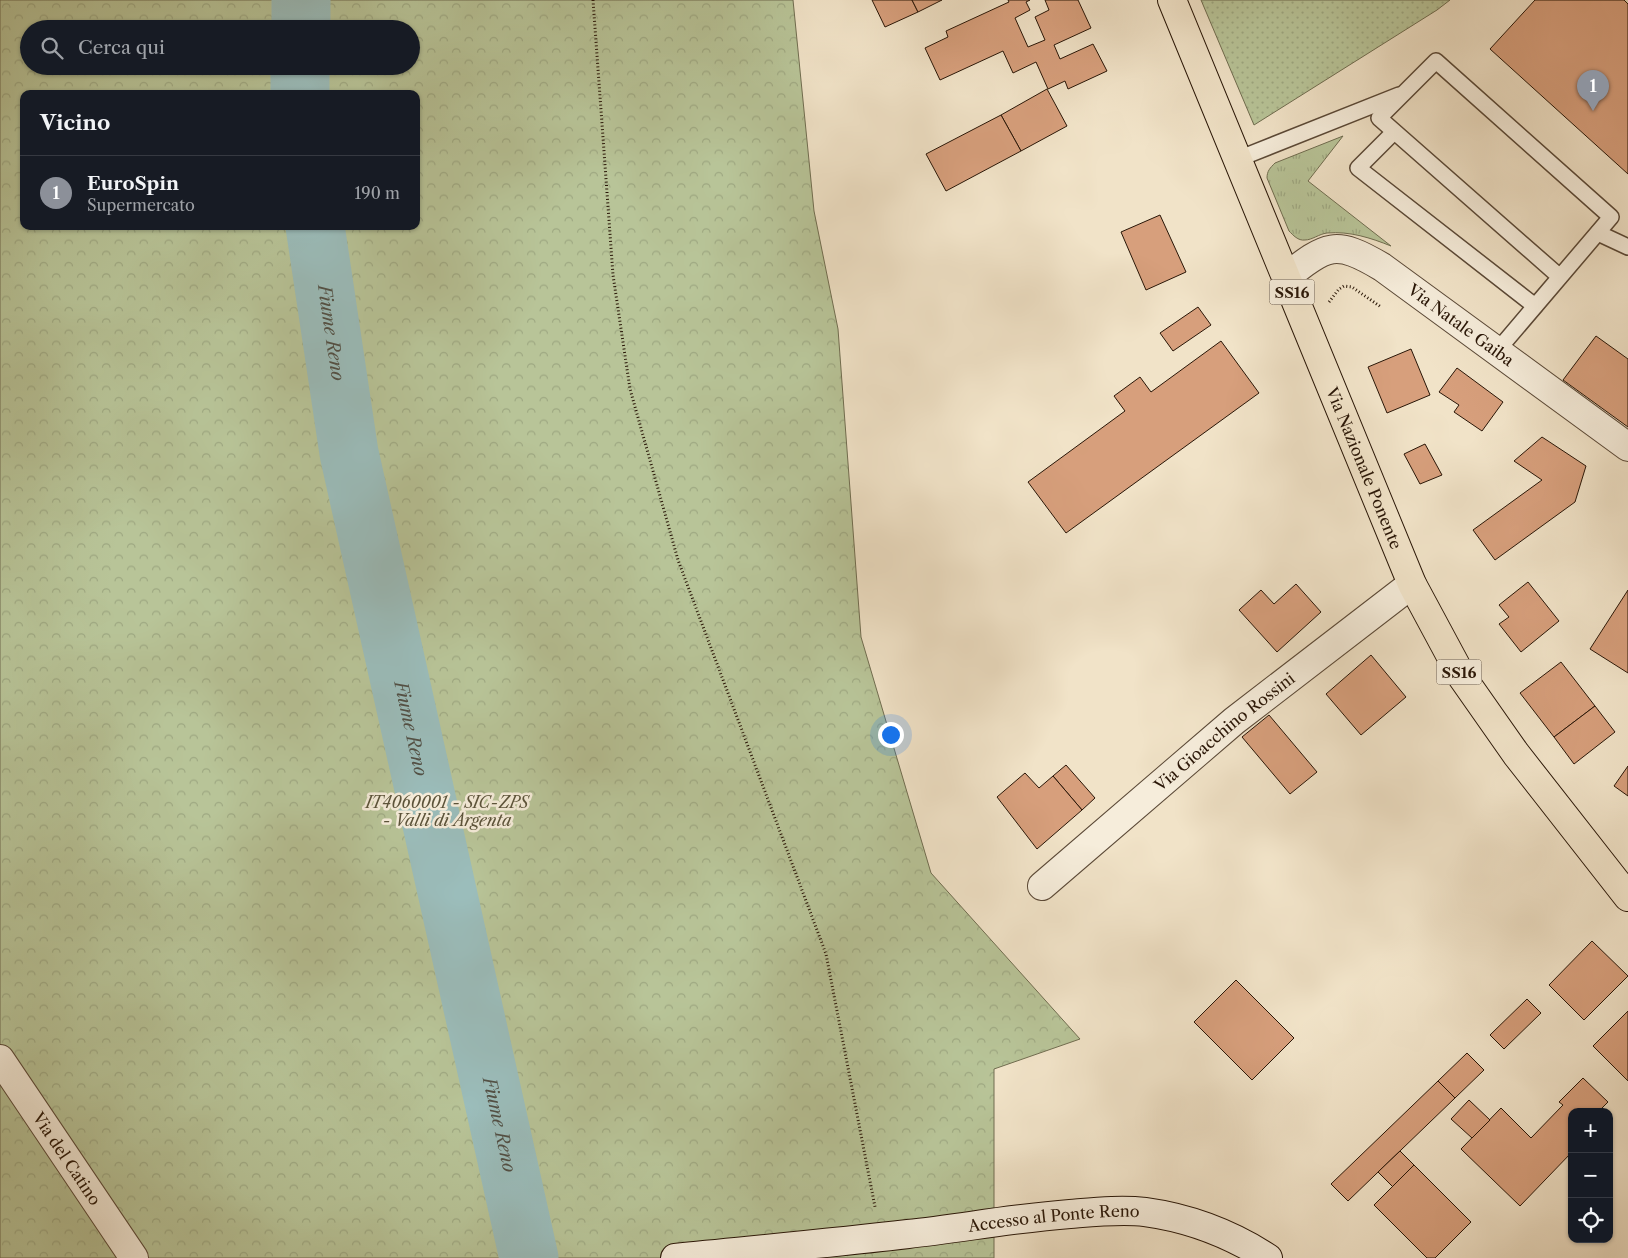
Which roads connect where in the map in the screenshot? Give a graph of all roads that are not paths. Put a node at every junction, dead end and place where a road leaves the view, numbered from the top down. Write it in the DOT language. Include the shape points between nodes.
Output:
graph roads {
  1 [pos="1172,0"];
  2 [pos="1405,92"];
  3 [pos="1394,132"];
  4 [pos="1238,160"];
  5 [pos="1598,233"];
  6 [pos="1628,247"];
  7 [pos="1286,277"];
  8 [pos="1560,277"];
  9 [pos="1536,306"];
  10 [pos="1497,351"];
  11 [pos="1628,447"];
  12 [pos="1412,584"];
  13 [pos="1042,886"];
  14 [pos="1628,897"];
  15 [pos="0,1059"];
  16 [pos="134,1258"];
  17 [pos="676,1258"];
  18 [pos="1268,1258"];
  1 -- 4 [label="main road, Via Nazionale Ponente / SS16"];
  2 -- 3 [label="lane" via="1379,118"];
  2 -- 4 [label="lane"];
  2 -- 5 [label="lane" via="1436,61 1611,217"];
  3 -- 8 [label="lane"];
  3 -- 9 [label="lane" via="1358,168"];
  4 -- 7 [label="main road, Via Nazionale Ponente / SS16"];
  5 -- 6 [label="lane"];
  5 -- 8 [label="lane"];
  7 -- 10 [label="street, Via Natale Gaiba" via="1326,250 1355,252 1382,267"];
  7 -- 12 [label="main road, Via Nazionale Ponente / SS16"];
  8 -- 9 [label="lane"];
  9 -- 10 [label="lane"];
  10 -- 11 [label="street, Via Natale Gaiba"];
  12 -- 13 [label="street, Via Gioacchino Rossini" via="1234,721"];
  12 -- 14 [label="main road, Via Nazionale Ponente / SS16" via="1462,677 1516,754"];
  15 -- 16 [label="street, Via del Catino"];
  17 -- 18 [label="street, Accesso al Ponte Reno" via="1096,1211 1143,1212 1180,1218 1216,1231"];
}
